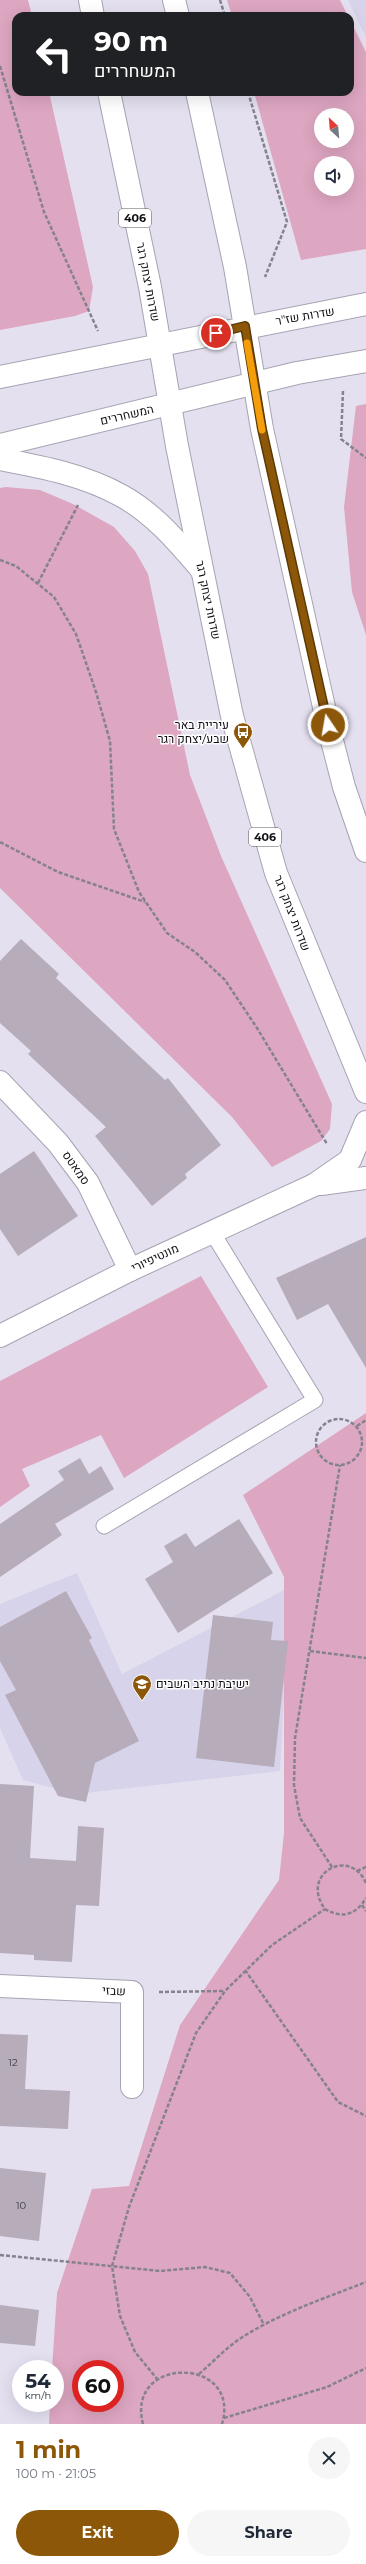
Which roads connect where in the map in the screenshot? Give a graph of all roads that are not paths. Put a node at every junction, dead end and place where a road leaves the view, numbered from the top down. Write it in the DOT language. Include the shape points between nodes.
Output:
graph roads {
  1 [pos="90,0"];
  2 [pos="174,0"];
  3 [pos="92,12"];
  4 [pos="177,12"];
  5 [pos="110,96"];
  6 [pos="198,96"];
  7 [pos="366,304"];
  8 [pos="245,326"];
  9 [pos="159,345"];
  10 [pos="366,361"];
  11 [pos="0,377"];
  12 [pos="254,383"];
  13 [pos="170,406"];
  14 [pos="0,445"];
  15 [pos="0,460"];
  16 [pos="202,569"];
  17 [pos="366,851"];
  18 [pos="0,1082"];
  19 [pos="363,1086"];
  20 [pos="366,1116"];
  21 [pos="366,1122"];
  22 [pos="366,1178"];
  23 [pos="314,1185"];
  24 [pos="212,1232"];
  25 [pos="130,1270"];
  26 [pos="0,1336"];
  27 [pos="104,1526"];
  28 [pos="0,1986"];
  29 [pos="132,2087"];
  1 -- 3 [label="main road"];
  2 -- 4 [label="main road"];
  5 -- 9 [label="main road, שדרות יצחק רגר / 406" via="150,287"];
  6 -- 8 [label="main road" via="224,208"];
  7 -- 8 [label="main road, שדרות שז\"ר"];
  8 -- 9 [label="main road"];
  8 -- 12 [label="main road"];
  9 -- 11 [label="main road"];
  9 -- 13 [label="main road, שדרות יצחק רגר / 406"];
  10 -- 12 [label="main road"];
  12 -- 13 [label="main road, המשחררים"];
  12 -- 17 [label="main road" via="328,725 344,787"];
  13 -- 14 [label="main road, המשחררים"];
  13 -- 16 [label="main road, שדרות יצחק רגר / 406"];
  15 -- 16 [label="main road" via="54,470 90,481 122,496 172,535"];
  16 -- 19 [label="main road, שדרות יצחק רגר / 406" via="232,716 276,873"];
  18 -- 25 [label="main road, סמאטס" via="58,1143 88,1183"];
  19 -- 20 [label="main road, שדרות יצחק רגר"];
  21 -- 23 [label="main road" via="350,1160"];
  22 -- 23 [label="main road"];
  23 -- 24 [label="main road, מונטיפיורי"];
  24 -- 25 [label="main road, מונטיפיורי"];
  24 -- 27 [label="lane" via="315,1400"];
  25 -- 26 [label="main road, מונטיפיורי"];
  28 -- 29 [label="main road, שבזי" via="132,1992"];
}
